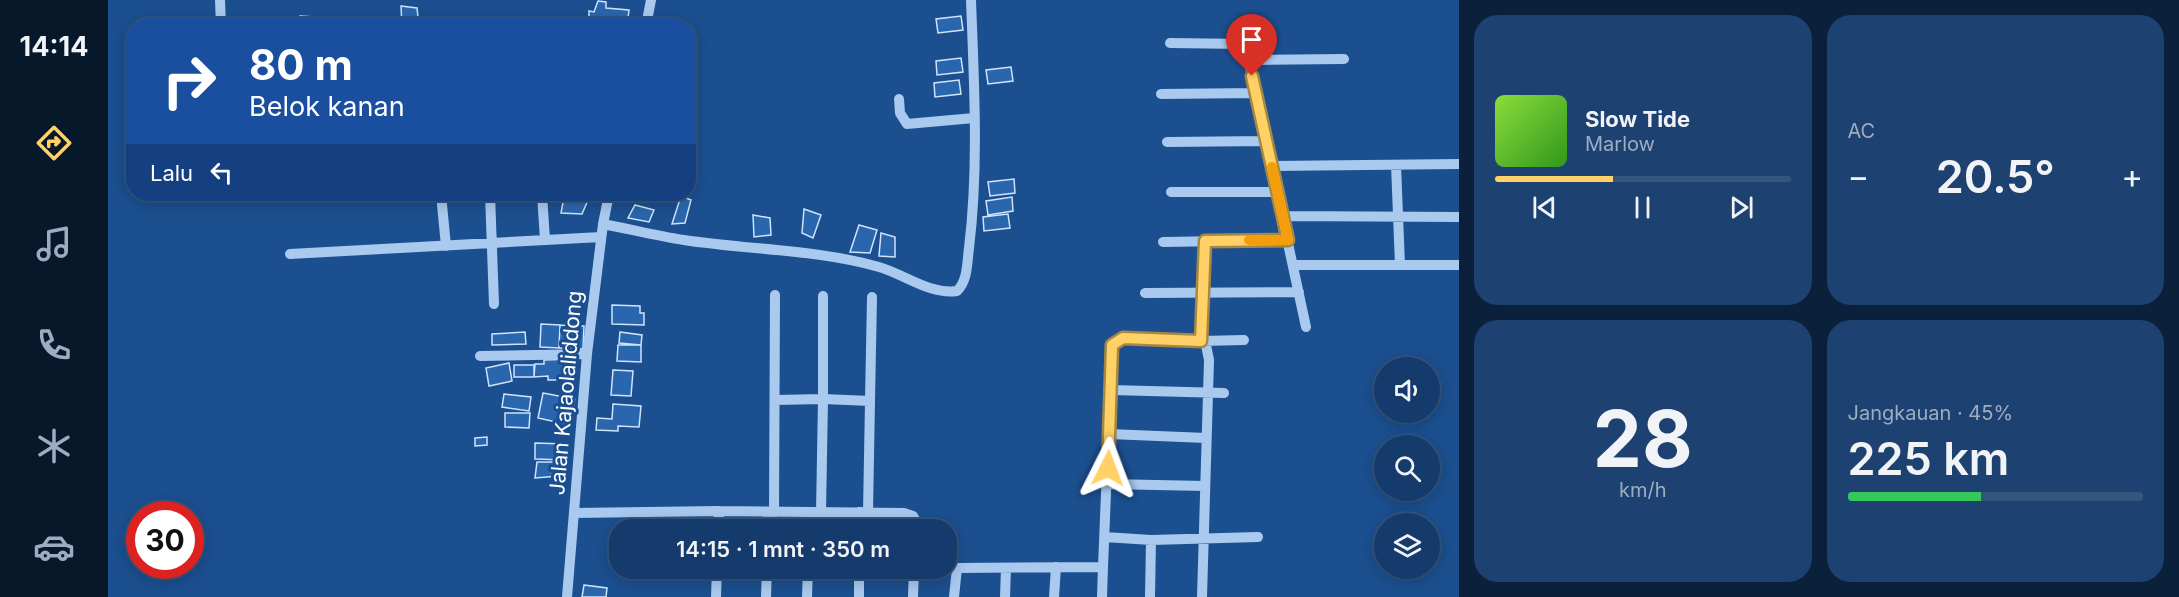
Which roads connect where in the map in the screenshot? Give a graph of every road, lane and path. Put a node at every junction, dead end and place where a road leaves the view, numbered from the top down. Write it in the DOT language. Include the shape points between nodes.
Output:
graph roads {
  1 [pos="220,0"];
  2 [pos="651,0"];
  3 [pos="971,0"];
  4 [pos="221,18"];
  5 [pos="648,18"];
  6 [pos="1170,43"];
  7 [pos="1344,59"];
  8 [pos="1249,60"];
  9 [pos="1256,93"];
  10 [pos="1161,94"];
  11 [pos="899,99"];
  12 [pos="974,118"];
  13 [pos="1266,141"];
  14 [pos="1167,142"];
  15 [pos="1459,164"];
  16 [pos="1272,165"];
  17 [pos="1396,165"];
  18 [pos="1171,192"];
  19 [pos="1277,192"];
  20 [pos="442,201"];
  21 [pos="490,201"];
  22 [pos="542,201"];
  23 [pos="608,201"];
  24 [pos="1282,216"];
  25 [pos="1398,217"];
  26 [pos="1459,217"];
  27 [pos="603,224"];
  28 [pos="601,237"];
  29 [pos="545,240"];
  30 [pos="1288,240"];
  31 [pos="1205,241"];
  32 [pos="1163,242"];
  33 [pos="492,243"];
  34 [pos="446,246"];
  35 [pos="290,254"];
  36 [pos="1293,265"];
  37 [pos="1400,265"];
  38 [pos="1459,265"];
  39 [pos="1145,292"];
  40 [pos="1203,292"];
  41 [pos="1299,292"];
  42 [pos="775,295"];
  43 [pos="823,296"];
  44 [pos="872,297"];
  45 [pos="494,304"];
  46 [pos="1306,327"];
  47 [pos="1244,340"];
  48 [pos="1201,341"];
  49 [pos="587,354"];
  50 [pos="480,356"];
  51 [pos="1111,390"];
  52 [pos="1208,392"];
  53 [pos="1224,393"];
  54 [pos="823,399"];
  55 [pos="775,400"];
  56 [pos="870,401"];
  57 [pos="1109,434"];
  58 [pos="1206,438"];
  59 [pos="1107,484"];
  60 [pos="1205,486"];
  61 [pos="718,512"];
  62 [pos="864,512"];
  63 [pos="574,513"];
  64 [pos="771,513"];
  65 [pos="808,513"];
  66 [pos="821,513"];
  67 [pos="718,519"];
  68 [pos="770,519"];
  69 [pos="808,519"];
  70 [pos="862,519"];
  71 [pos="910,519"];
  72 [pos="1105,537"];
  73 [pos="1258,537"];
  74 [pos="1204,538"];
  75 [pos="1151,540"];
  76 [pos="957,567"];
  77 [pos="1056,567"];
  78 [pos="1103,567"];
  79 [pos="1005,568"];
  80 [pos="717,579"];
  81 [pos="767,579"];
  82 [pos="808,579"];
  83 [pos="859,579"];
  84 [pos="914,579"];
  85 [pos="953,579"];
  86 [pos="567,597"];
  87 [pos="716,597"];
  88 [pos="766,597"];
  89 [pos="807,597"];
  90 [pos="859,597"];
  91 [pos="913,597"];
  92 [pos="954,597"];
  93 [pos="1005,597"];
  94 [pos="1054,597"];
  95 [pos="1102,597"];
  96 [pos="1150,597"];
  97 [pos="1202,597"];
  1 -- 4 [label="street"];
  2 -- 5 [label="street"];
  3 -- 12 [label="street"];
  6 -- 8 [label="street" via="1245,44"];
  7 -- 8 [label="street"];
  8 -- 9 [label="street"];
  9 -- 10 [label="street"];
  9 -- 13 [label="street"];
  11 -- 12 [label="street" via="900,113 907,124"];
  12 -- 27 [label="street" via="974,207 965,277 957,291 928,287 863,263 786,249 683,240"];
  13 -- 14 [label="street"];
  13 -- 16 [label="street"];
  15 -- 17 [label="street"];
  16 -- 17 [label="street"];
  16 -- 19 [label="street"];
  17 -- 25 [label="street"];
  18 -- 19 [label="street"];
  19 -- 24 [label="street"];
  20 -- 34 [label="street"];
  21 -- 33 [label="street"];
  22 -- 29 [label="street"];
  23 -- 27 [label="street, Jalan Kajaolaliddong"];
  24 -- 25 [label="street"];
  24 -- 30 [label="street"];
  25 -- 26 [label="street"];
  25 -- 37 [label="street"];
  27 -- 28 [label="street, Jalan Kajaolaliddong"];
  28 -- 29 [label="street"];
  28 -- 49 [label="street, Jalan Kajaolaliddong"];
  29 -- 33 [label="street"];
  30 -- 31 [label="street"];
  30 -- 36 [label="street"];
  31 -- 32 [label="street"];
  31 -- 40 [label="street"];
  33 -- 34 [label="street"];
  33 -- 45 [label="street"];
  34 -- 35 [label="street"];
  36 -- 37 [label="street"];
  36 -- 41 [label="street"];
  37 -- 38 [label="street"];
  39 -- 40 [label="street"];
  40 -- 41 [label="street"];
  40 -- 48 [label="street"];
  41 -- 46 [label="street"];
  42 -- 55 [label="street"];
  43 -- 54 [label="street"];
  44 -- 56 [label="street"];
  47 -- 48 [label="street"];
  48 -- 51 [label="street" via="1123,338 1112,345"];
  48 -- 52 [label="street" via="1206,345 1209,360"];
  49 -- 50 [label="street"];
  49 -- 63 [label="street, Jalan Kajaolaliddong"];
  51 -- 52 [label="street"];
  51 -- 57 [label="street"];
  52 -- 53 [label="street"];
  52 -- 58 [label="street"];
  54 -- 55 [label="street"];
  54 -- 56 [label="street"];
  54 -- 66 [label="street"];
  55 -- 64 [label="street"];
  56 -- 62 [label="street"];
  57 -- 58 [label="street"];
  57 -- 59 [label="street"];
  58 -- 60 [label="street"];
  59 -- 60 [label="street"];
  59 -- 72 [label="street"];
  60 -- 74 [label="street"];
  61 -- 63 [label="street"];
  61 -- 64 [label="street"];
  61 -- 67 [label="street"];
  62 -- 66 [label="street"];
  62 -- 70 [label="street"];
  62 -- 71 [label="street" via="904,513"];
  63 -- 86 [label="street, Jalan Kajaolaliddong"];
  64 -- 65 [label="street"];
  64 -- 68 [label="street"];
  65 -- 66 [label="street"];
  65 -- 69 [label="street"];
  72 -- 75 [label="street"];
  72 -- 78 [label="street"];
  73 -- 74 [label="street"];
  74 -- 75 [label="street"];
  74 -- 97 [label="street"];
  75 -- 96 [label="street"];
  76 -- 79 [label="street"];
  77 -- 78 [label="street"];
  77 -- 79 [label="street"];
  77 -- 94 [label="street"];
  78 -- 95 [label="street"];
  79 -- 93 [label="street"];
  80 -- 87 [label="street"];
  81 -- 88 [label="street"];
  82 -- 89 [label="street"];
  83 -- 90 [label="street"];
  84 -- 91 [label="street"];
  85 -- 92 [label="street"];
}
